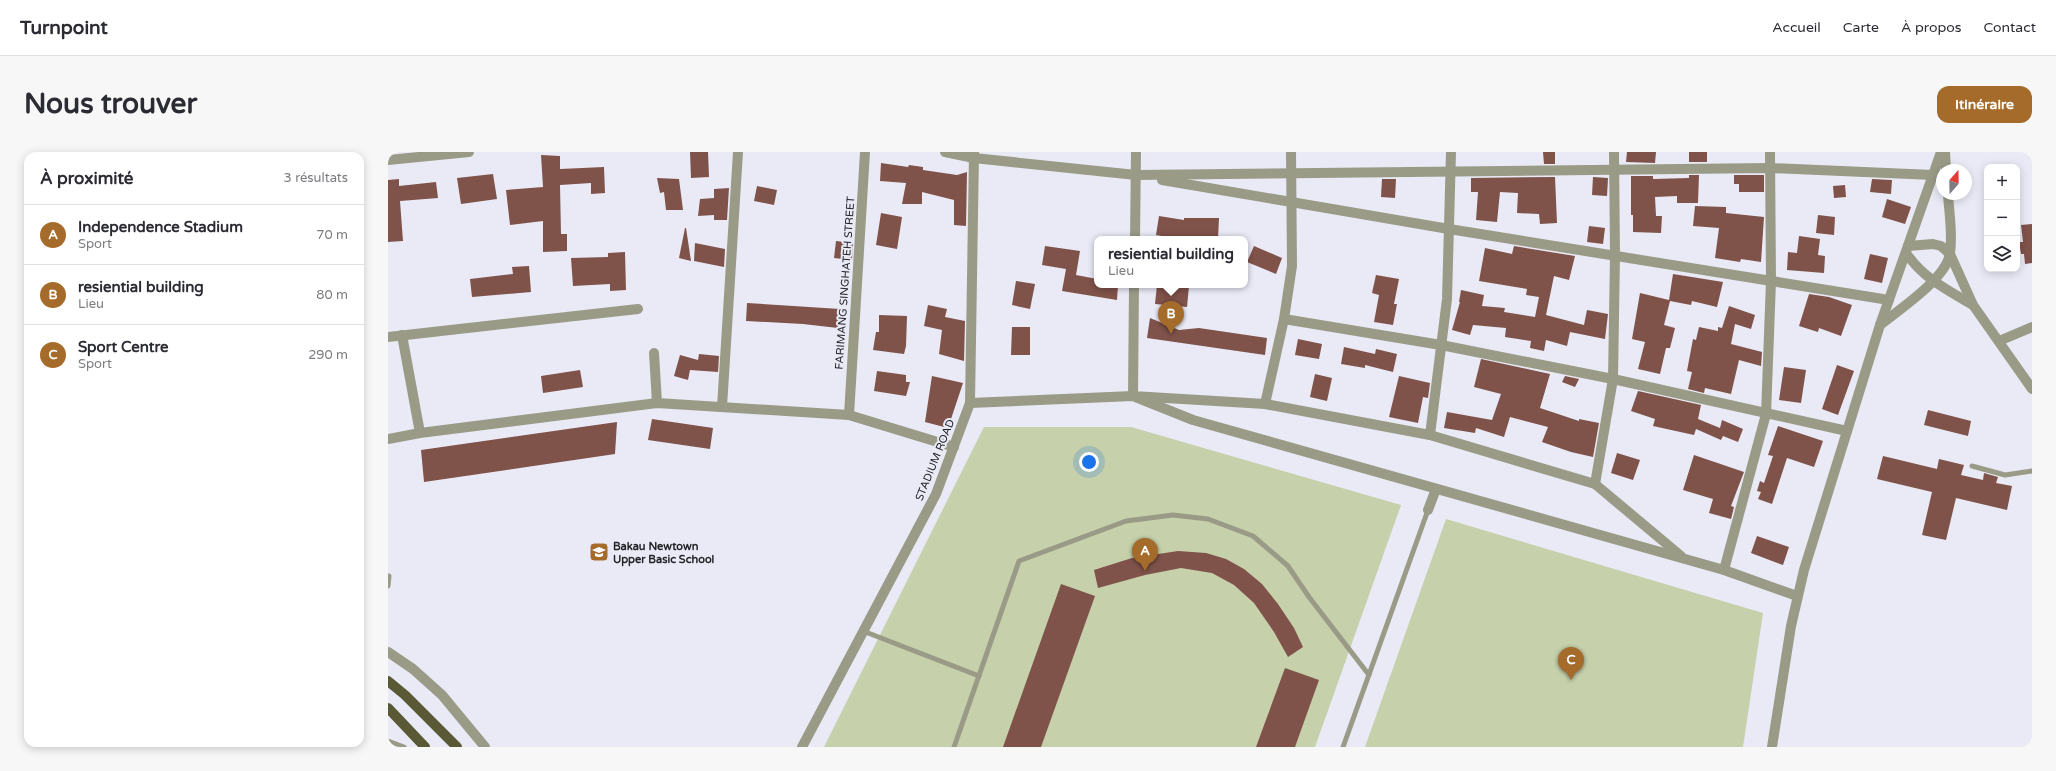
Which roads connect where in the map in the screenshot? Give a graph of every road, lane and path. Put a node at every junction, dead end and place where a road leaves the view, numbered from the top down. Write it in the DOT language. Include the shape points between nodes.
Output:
graph roads {
  1 [pos="468,152"];
  2 [pos="738,152"];
  3 [pos="866,152"];
  4 [pos="945,152"];
  5 [pos="1136,152"];
  6 [pos="1291,152"];
  7 [pos="1452,152"];
  8 [pos="1614,152"];
  9 [pos="1770,152"];
  10 [pos="1941,152"];
  11 [pos="1945,152"];
  12 [pos="974,155"];
  13 [pos="388,160"];
  14 [pos="1946,164"];
  15 [pos="1770,168"];
  16 [pos="1614,170"];
  17 [pos="1452,172"];
  18 [pos="1290,174"];
  19 [pos="1136,175"];
  20 [pos="1933,175"];
  21 [pos="1948,200"];
  22 [pos="1291,202"];
  23 [pos="1449,230"];
  24 [pos="1135,236"];
  25 [pos="1907,250"];
  26 [pos="1950,254"];
  27 [pos="1615,255"];
  28 [pos="1771,281"];
  29 [pos="1932,282"];
  30 [pos="1134,288"];
  31 [pos="1889,300"];
  32 [pos="1973,305"];
  33 [pos="638,309"];
  34 [pos="1284,319"];
  35 [pos="1880,325"];
  36 [pos="2032,327"];
  37 [pos="402,335"];
  38 [pos="388,337"];
  39 [pos="1999,341"];
  40 [pos="1441,345"];
  41 [pos="654,353"];
  42 [pos="1612,379"];
  43 [pos="2032,389"];
  44 [pos="1133,396"];
  45 [pos="657,403"];
  46 [pos="970,403"];
  47 [pos="1265,404"];
  48 [pos="722,407"];
  49 [pos="1766,414"];
  50 [pos="849,415"];
  51 [pos="1847,431"];
  52 [pos="420,433"];
  53 [pos="1430,435"];
  54 [pos="388,439"];
  55 [pos="954,447"];
  56 [pos="1972,466"];
  57 [pos="2032,471"];
  58 [pos="1595,484"];
  59 [pos="1436,489"];
  60 [pos="1428,510"];
  61 [pos="1685,559"];
  62 [pos="1724,570"];
  63 [pos="389,576"];
  64 [pos="388,586"];
  65 [pos="1797,596"];
  66 [pos="863,631"];
  67 [pos="388,652"];
  68 [pos="1369,674"];
  69 [pos="979,676"];
  70 [pos="388,681"];
  71 [pos="388,708"];
  72 [pos="388,741"];
  73 [pos="404,747"];
  74 [pos="426,747"];
  75 [pos="457,747"];
  76 [pos="485,747"];
  77 [pos="802,747"];
  78 [pos="954,747"];
  79 [pos="1343,747"];
  80 [pos="1772,747"];
  1 -- 13 [label="street"];
  2 -- 48 [label="street"];
  3 -- 50 [label="street, FARIMANG SINGHATEH STREET"];
  4 -- 12 [label="street"];
  5 -- 19 [label="street"];
  6 -- 18 [label="street"];
  7 -- 17 [label="street"];
  8 -- 16 [label="street"];
  9 -- 15 [label="street"];
  10 -- 20 [label="street"];
  11 -- 14 [label="street"];
  12 -- 19 [label="street"];
  12 -- 46 [label="street, STADIUM ROAD"];
  15 -- 16 [label="street"];
  15 -- 20 [label="street"];
  15 -- 28 [label="street"];
  16 -- 17 [label="street"];
  16 -- 27 [label="street"];
  17 -- 18 [label="street"];
  17 -- 23 [label="street"];
  18 -- 19 [label="street"];
  18 -- 22 [label="street"];
  19 -- 22 [label="street"];
  19 -- 24 [label="street"];
  20 -- 25 [label="street"];
  21 -- 26 [label="street"];
  22 -- 23 [label="street"];
  22 -- 34 [label="street" via="1292,266"];
  23 -- 27 [label="street"];
  23 -- 40 [label="street" via="1447,299"];
  25 -- 26 [label="street" via="1933,244 1941,246"];
  25 -- 29 [label="street" via="1916,267"];
  25 -- 31 [label="street"];
  26 -- 29 [label="street" via="1944,268"];
  26 -- 32 [label="street"];
  27 -- 28 [label="street"];
  27 -- 42 [label="street"];
  28 -- 31 [label="street"];
  28 -- 49 [label="street"];
  29 -- 32 [label="street"];
  29 -- 35 [label="street"];
  30 -- 44 [label="street"];
  31 -- 35 [label="street"];
  32 -- 39 [label="street"];
  33 -- 37 [label="street"];
  34 -- 40 [label="street"];
  34 -- 47 [label="street"];
  35 -- 51 [label="street"];
  36 -- 39 [label="street"];
  37 -- 38 [label="street"];
  37 -- 52 [label="street"];
  39 -- 43 [label="street"];
  40 -- 42 [label="street"];
  40 -- 53 [label="street"];
  41 -- 45 [label="street"];
  42 -- 49 [label="street"];
  42 -- 58 [label="street"];
  44 -- 46 [label="street"];
  44 -- 47 [label="street"];
  44 -- 59 [label="street" via="1193,420"];
  45 -- 48 [label="street"];
  45 -- 52 [label="street"];
  46 -- 55 [label="street, STADIUM ROAD"];
  47 -- 53 [label="street"];
  48 -- 50 [label="street"];
  49 -- 51 [label="street"];
  49 -- 62 [label="street"];
  50 -- 55 [label="street"];
  51 -- 65 [label="street"];
  52 -- 54 [label="street"];
  53 -- 58 [label="street"];
  55 -- 66 [label="street, STADIUM ROAD" via="936,494"];
  56 -- 57 [label="lane" via="2005,475"];
  58 -- 61 [label="street"];
  59 -- 60 [label="street"];
  59 -- 61 [label="street"];
  60 -- 68 [label="lane"];
  61 -- 62 [label="street"];
  62 -- 65 [label="street"];
  63 -- 64 [label="lane"];
  65 -- 80 [label="street"];
  66 -- 69 [label="lane"];
  66 -- 77 [label="street, STADIUM ROAD"];
  67 -- 76 [label="street" via="413,669 442,695"];
  68 -- 69 [label="lane" via="1288,566 1253,536 1208,519 1173,515 1126,520 1019,561"];
  68 -- 79 [label="lane"];
  69 -- 78 [label="lane"];
  70 -- 75 [label="main road" via="405,694"];
  71 -- 74 [label="main road"];
  72 -- 73 [label="lane"];
}
